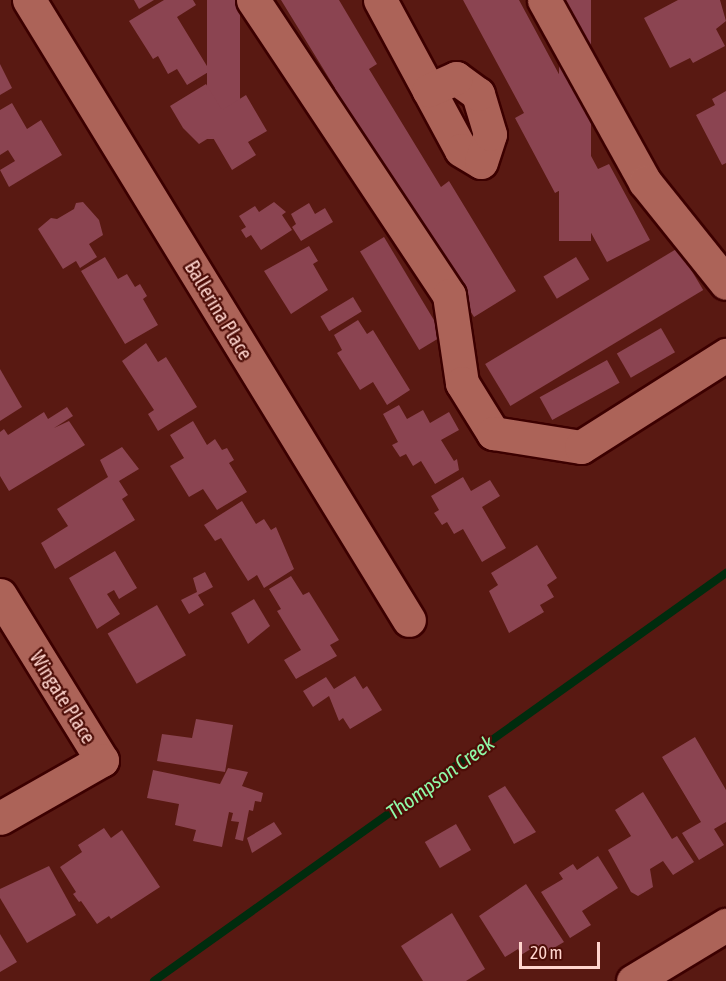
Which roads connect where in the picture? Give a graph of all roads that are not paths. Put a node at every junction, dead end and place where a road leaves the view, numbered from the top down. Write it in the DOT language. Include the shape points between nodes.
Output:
graph roads {
  1 [pos="29,0"];
  2 [pos="253,0"];
  3 [pos="380,0"];
  4 [pos="544,0"];
  5 [pos="429,90"];
  6 [pos="726,283"];
  7 [pos="726,356"];
  8 [pos="0,595"];
  9 [pos="409,620"];
  10 [pos="0,818"];
  11 [pos="722,935"];
  12 [pos="633,981"];
  1 -- 9 [label="street, Ballerina Place"];
  2 -- 7 [label="street" via="449,295 462,383 493,433 580,447"];
  3 -- 5 [label="street"];
  4 -- 6 [label="street" via="645,182"];
  8 -- 10 [label="street, Wingate Place" via="102,760"];
  11 -- 12 [label="street"];
}
